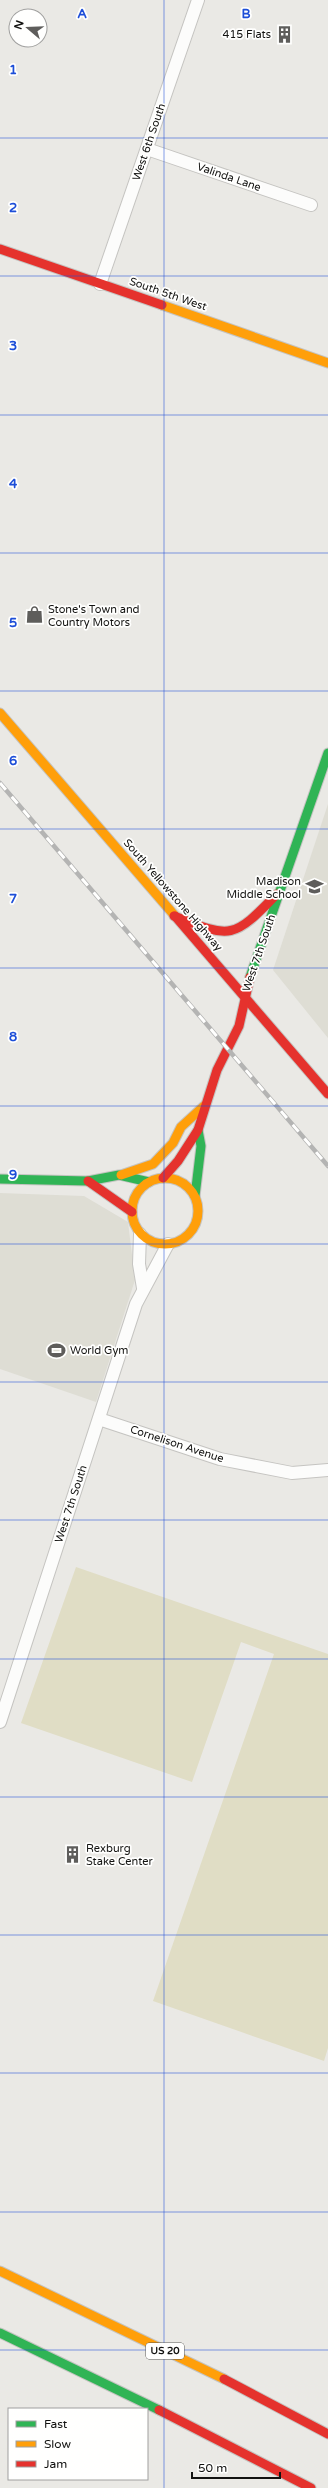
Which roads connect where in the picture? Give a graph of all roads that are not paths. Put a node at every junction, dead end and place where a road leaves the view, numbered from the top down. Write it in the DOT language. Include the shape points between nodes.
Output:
graph roads {
  1 [pos="198,0"];
  2 [pos="147,149"];
  3 [pos="311,205"];
  4 [pos="0,249"];
  5 [pos="100,284"];
  6 [pos="328,363"];
  7 [pos="0,713"];
  8 [pos="328,753"];
  9 [pos="281,890"];
  10 [pos="174,916"];
  11 [pos="245,997"];
  12 [pos="328,1094"];
  13 [pos="204,1106"];
  14 [pos="198,1130"];
  15 [pos="119,1175"];
  16 [pos="163,1178"];
  17 [pos="0,1179"];
  18 [pos="88,1181"];
  19 [pos="149,1182"];
  20 [pos="195,1196"];
  21 [pos="132,1212"];
  22 [pos="140,1234"];
  23 [pos="168,1244"];
  24 [pos="143,1288"];
  25 [pos="99,1419"];
  26 [pos="328,1470"];
  27 [pos="0,1722"];
  28 [pos="0,2271"];
  29 [pos="55,2296"];
  30 [pos="0,2333"];
  31 [pos="207,2360"];
  32 [pos="328,2434"];
  33 [pos="212,2435"];
  34 [pos="297,2488"];
  35 [pos="311,2488"];
  1 -- 2 [label="street, West 6th South"];
  2 -- 3 [label="street, Valinda Lane"];
  2 -- 5 [label="street, West 6th South"];
  4 -- 5 [label="main road, South 5th West"];
  5 -- 6 [label="main road, South 5th West"];
  7 -- 10 [label="main road, South Yellowstone Highway"];
  8 -- 9 [label="main road, West 7th South"];
  9 -- 10 [label="main road" via="247,926 233,932 219,933"];
  9 -- 11 [label="main road, West 7th South" via="253,966"];
  10 -- 11 [label="main road, South Yellowstone Highway"];
  11 -- 12 [label="main road, South Yellowstone Highway"];
  11 -- 13 [label="main road, West 7th South" via="239,1026 217,1070"];
  13 -- 14 [label="main road, West 7th South"];
  13 -- 15 [label="main road" via="181,1127 173,1143 153,1164"];
  14 -- 16 [label="main road, West 7th South" via="178,1161"];
  14 -- 20 [label="main road, West 7th South" via="201,1146"];
  15 -- 18 [label="main road"];
  15 -- 19 [label="main road"];
  16 -- 19 [label="main road"];
  16 -- 20 [label="main road" via="174,1179 184,1184"];
  17 -- 18 [label="main road"];
  18 -- 21 [label="main road"];
  19 -- 21 [label="main road" via="136,1194"];
  20 -- 23 [label="main road" via="198,1213 196,1224 190,1234 180,1241"];
  21 -- 22 [label="main road" via="134,1225"];
  22 -- 23 [label="main road" via="153,1242"];
  22 -- 24 [label="street, West 7th South" via="139,1264"];
  23 -- 24 [label="street, West 7th South"];
  24 -- 25 [label="street, West 7th South"];
  25 -- 26 [label="street, Cornelison Avenue" via="220,1460 292,1473"];
  25 -- 27 [label="street, West 7th South"];
  28 -- 29 [label="main road, US 20"];
  29 -- 31 [label="main road"];
  29 -- 32 [label="main road, US 20"];
  30 -- 33 [label="main road" via="137,2402"];
  33 -- 34 [label="main road"];
  33 -- 35 [label="main road"];
}
